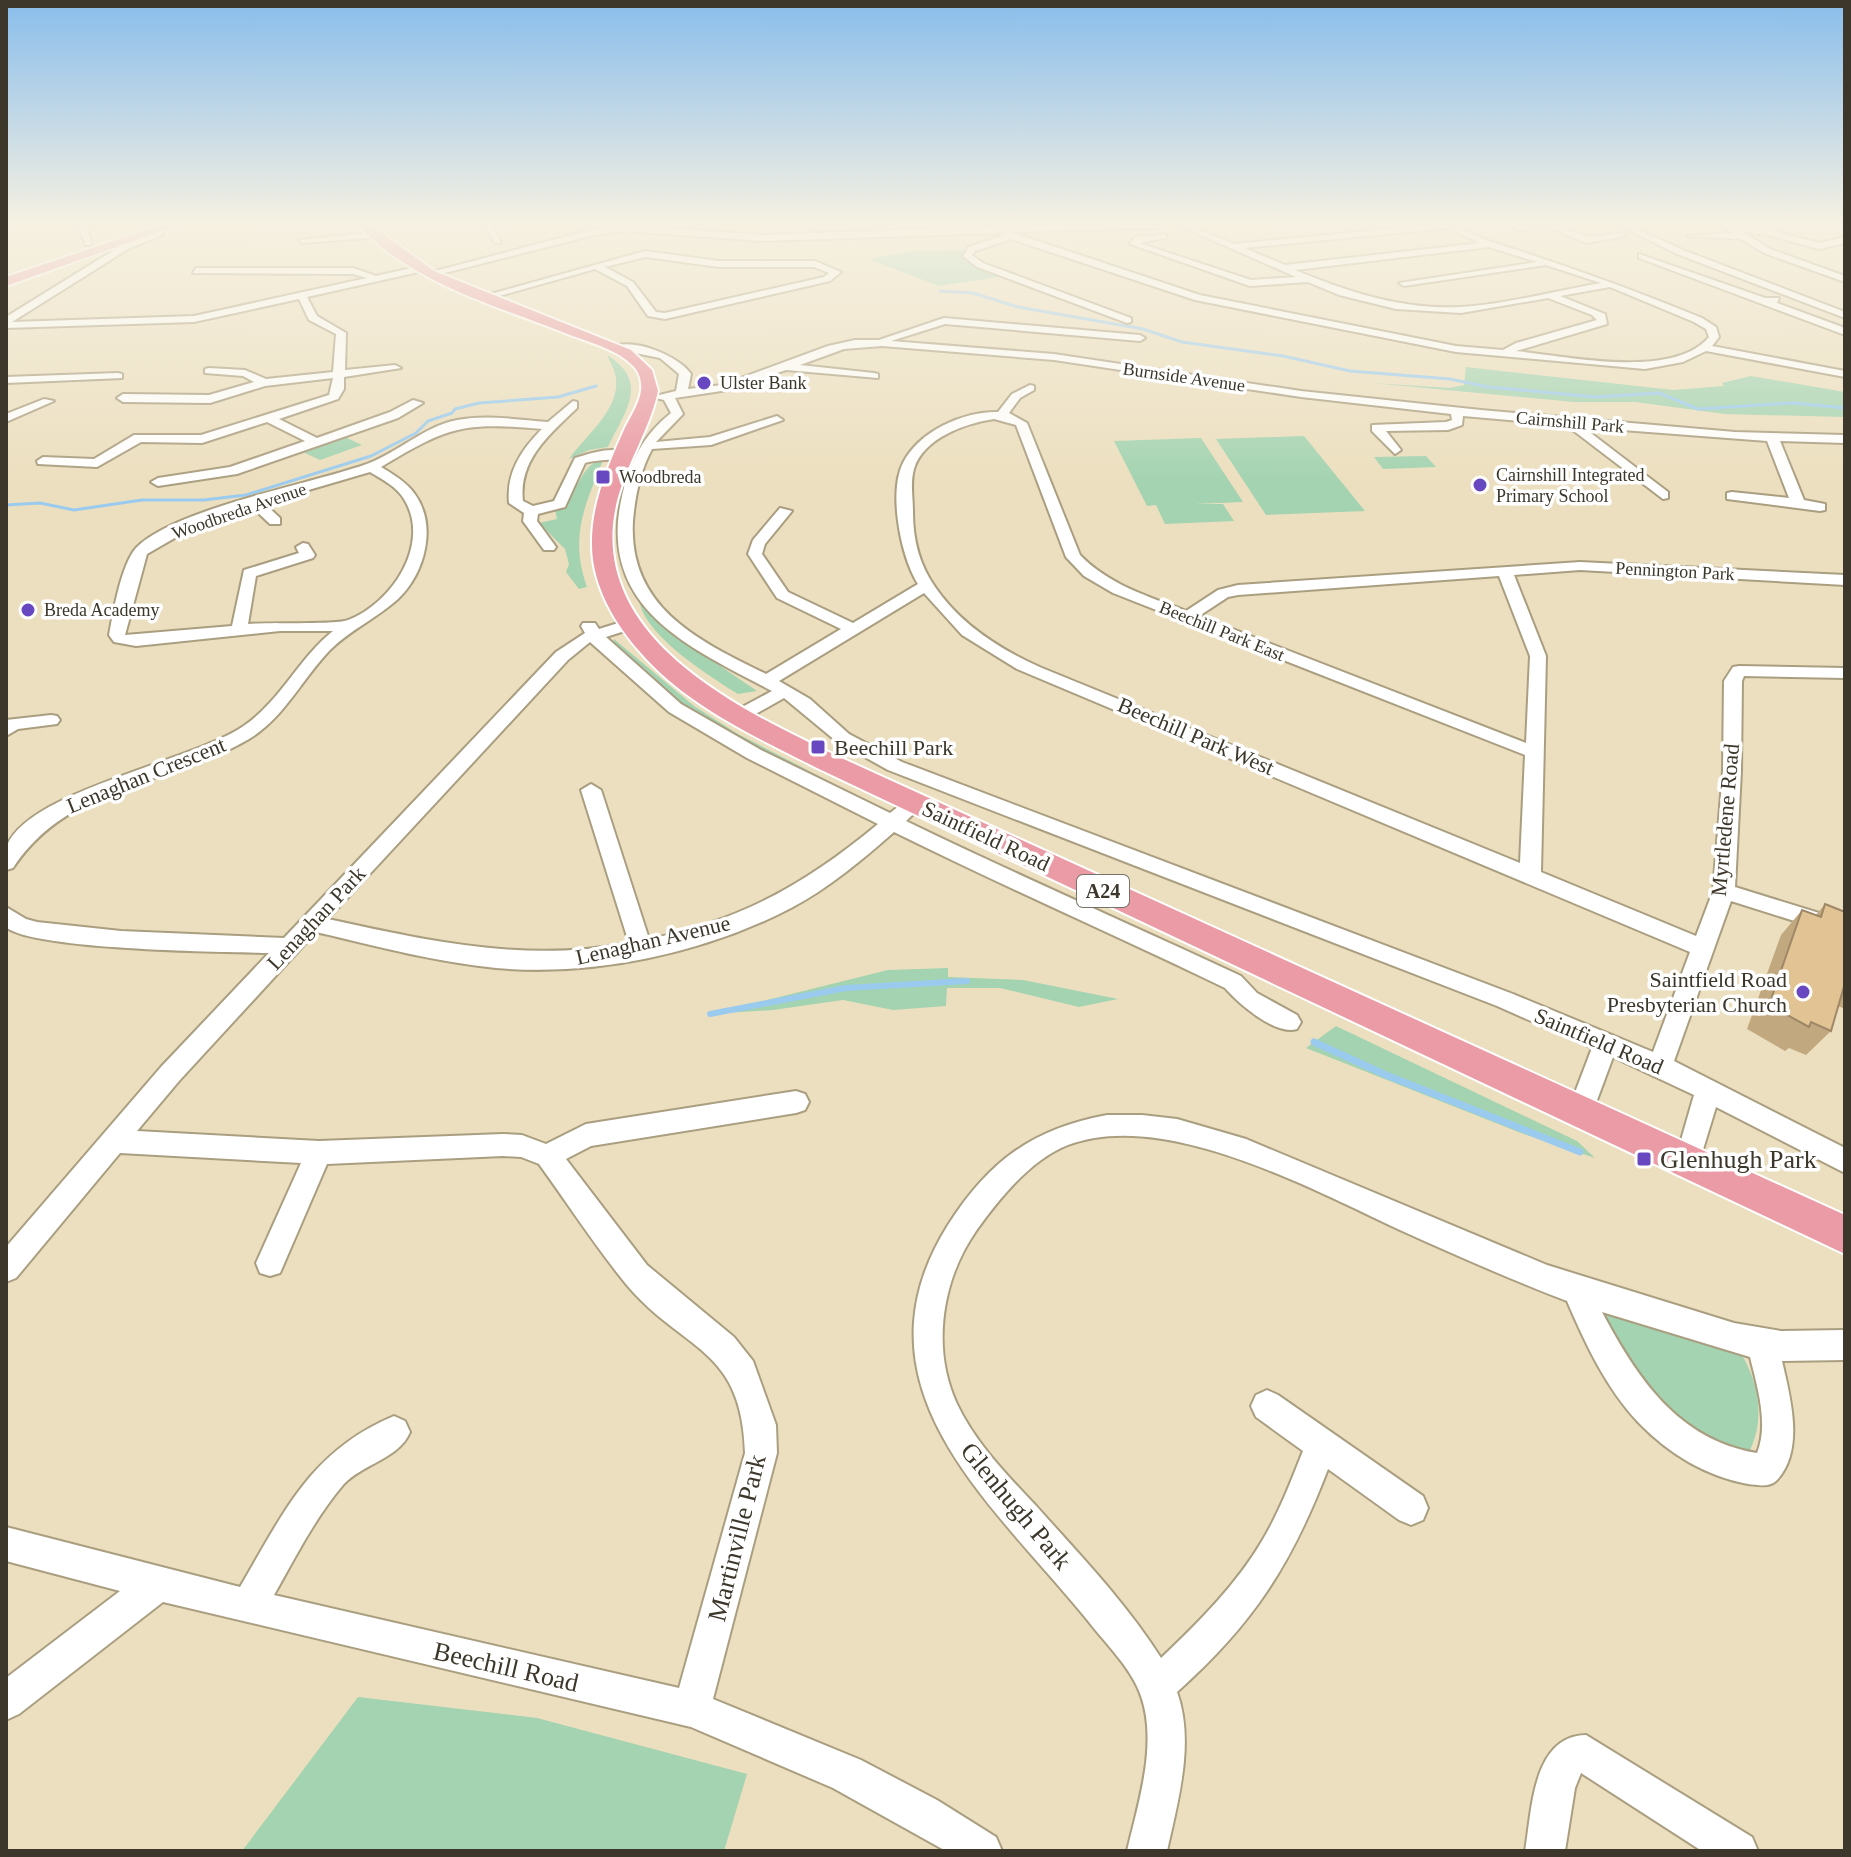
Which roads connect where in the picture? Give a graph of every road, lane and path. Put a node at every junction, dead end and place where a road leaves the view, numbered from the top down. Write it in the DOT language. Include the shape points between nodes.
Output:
graph roads {
  1 [pos="228,312"];
  2 [pos="310,312"];
  3 [pos="522,312"];
  4 [pos="651,312"];
  5 [pos="684,312"];
  6 [pos="1105,312"];
  7 [pos="1268,312"];
  8 [pos="1593,312"];
  9 [pos="1676,312"];
  10 [pos="1792,312"];
  11 [pos="6,313"];
  12 [pos="19,313"];
  13 [pos="1127,320"];
  14 [pos="6,323"];
  15 [pos="1845,332"];
  16 [pos="1140,338"];
  17 [pos="882,343"];
  18 [pos="615,348"];
  19 [pos="1705,348"];
  20 [pos="654,353"];
  21 [pos="1503,355"];
  22 [pos="631,357"];
  23 [pos="785,367"];
  24 [pos="395,368"];
  25 [pos="209,371"];
  26 [pos="339,374"];
  27 [pos="1845,374"];
  28 [pos="118,376"];
  29 [pos="874,376"];
  30 [pos="6,380"];
  31 [pos="264,383"];
  32 [pos="1030,388"];
  33 [pos="1295,393"];
  34 [pos="666,397"];
  35 [pos="123,398"];
  36 [pos="48,401"];
  37 [pos="417,403"];
  38 [pos="573,405"];
  39 [pos="301,409"];
  40 [pos="1457,412"];
  41 [pos="1001,416"];
  42 [pos="6,418"];
  43 [pos="270,419"];
  44 [pos="777,420"];
  45 [pos="1571,423"];
  46 [pos="552,426"];
  47 [pos="237,430"];
  48 [pos="1773,439"];
  49 [pos="1845,439"];
  50 [pos="316,442"];
  51 [pos="636,450"];
  52 [pos="1395,450"];
  53 [pos="43,461"];
  54 [pos="372,467"];
  55 [pos="158,482"];
  56 [pos="1663,495"];
  57 [pos="1732,496"];
  58 [pos="255,503"];
  59 [pos="1798,503"];
  60 [pos="1820,507"];
  61 [pos="531,511"];
  62 [pos="785,511"];
  63 [pos="275,521"];
  64 [pos="303,547"];
  65 [pos="549,547"];
  66 [pos="1505,571"];
  67 [pos="1845,580"];
  68 [pos="925,586"];
  69 [pos="1188,617"];
  70 [pos="631,624"];
  71 [pos="348,626"];
  72 [pos="591,629"];
  73 [pos="853,629"];
  74 [pos="239,630"];
  75 [pos="1845,673"];
  76 [pos="774,686"];
  77 [pos="739,716"];
  78 [pos="51,720"];
  79 [pos="6,731"];
  80 [pos="1533,751"];
  81 [pos="591,790"];
  82 [pos="904,813"];
  83 [pos="31,831"];
  84 [pos="6,833"];
  85 [pos="6,863"];
  86 [pos="1530,875"];
  87 [pos="1724,891"];
  88 [pos="6,915"];
  89 [pos="310,923"];
  90 [pos="1845,929"];
  91 [pos="289,946"];
  92 [pos="641,947"];
  93 [pos="1703,948"];
  94 [pos="1289,1022"];
  95 [pos="1606,1043"];
  96 [pos="1660,1066"];
  97 [pos="1708,1091"];
  98 [pos="796,1102"];
  99 [pos="1581,1111"];
  100 [pos="112,1141"];
  101 [pos="319,1153"];
  102 [pos="548,1156"];
  103 [pos="1688,1161"];
  104 [pos="1845,1161"];
  105 [pos="1845,1235"];
  106 [pos="16,1242"];
  107 [pos="270,1263"];
  108 [pos="6,1268"];
  109 [pos="1577,1290"];
  110 [pos="1763,1345"];
  111 [pos="1845,1345"];
  112 [pos="1267,1406"];
  113 [pos="394,1432"];
  114 [pos="1322,1444"];
  115 [pos="1411,1508"];
  116 [pos="6,1544"];
  117 [pos="158,1584"];
  118 [pos="248,1607"];
  119 [pos="1156,1686"];
  120 [pos="6,1701"];
  121 [pos="692,1709"];
  122 [pos="982,1851"];
  123 [pos="1147,1851"];
  124 [pos="1545,1851"];
  125 [pos="1738,1851"];
  1 -- 14 [label="street" via="194,319"];
  2 -- 26 [label="street" via="341,333"];
  3 -- 18 [label="highway"];
  4 -- 5 [label="street" via="665,316"];
  6 -- 13 [label="street"];
  7 -- 21 [label="street"];
  8 -- 21 [label="street" via="1603,322 1520,345"];
  9 -- 19 [label="street" via="1711,327 1714,337"];
  10 -- 15 [label="street"];
  11 -- 12 [label="street"];
  12 -- 14 [label="street"];
  16 -- 17 [label="street" via="944,321"];
  17 -- 23 [label="street" via="835,345"];
  17 -- 33 [label="street, Burnside Avenue" via="1054,357"];
  18 -- 20 [label="street"];
  18 -- 22 [label="highway"];
  19 -- 21 [label="street" via="1679,360 1645,366"];
  19 -- 27 [label="street"];
  20 -- 22 [label="street"];
  20 -- 34 [label="street" via="684,370"];
  22 -- 34 [label="highway"];
  23 -- 29 [label="street"];
  23 -- 34 [label="street" via="724,388"];
  24 -- 26 [label="street"];
  25 -- 31 [label="street" via="245,373"];
  26 -- 31 [label="street"];
  26 -- 39 [label="street" via="334,397"];
  28 -- 30 [label="street"];
  31 -- 35 [label="street" via="210,399"];
  32 -- 41 [label="street"];
  33 -- 40 [label="street, Cairnshill Park"];
  34 -- 51 [label="highway, Saintfield Road / A24"];
  36 -- 42 [label="street"];
  37 -- 50 [label="street"];
  38 -- 46 [label="street"];
  39 -- 43 [label="street"];
  39 -- 47 [label="street" via="263,414"];
  40 -- 45 [label="street, Cairnshill Park"];
  40 -- 52 [label="street" via="1458,422 1448,426 1373,425"];
  41 -- 68 [label="street, Beechill Park West" via="962,422 909,462 907,542"];
  41 -- 69 [label="street, Beechill Park East" via="1021,423 1079,564 1118,590"];
  43 -- 47 [label="street"];
  43 -- 50 [label="street"];
  44 -- 51 [label="street" via="711,441"];
  45 -- 48 [label="street, Cairnshill Park"];
  45 -- 56 [label="street"];
  46 -- 54 [label="street, Woodbreda Avenue" via="458,424"];
  46 -- 61 [label="street" via="525,457 515,485 519,508"];
  47 -- 53 [label="street" via="194,441 138,438 92,464"];
  48 -- 49 [label="street, Cairnshill Park"];
  48 -- 59 [label="street"];
  50 -- 55 [label="street" via="232,471"];
  51 -- 61 [label="street" via="580,461 560,504"];
  51 -- 70 [label="highway, Saintfield Road / A24" via="608,493 601,543 611,590"];
  51 -- 76 [label="street, Saintfield Road" via="625,528 629,562 642,594 681,634"];
  54 -- 58 [label="street, Woodbreda Avenue"];
  54 -- 71 [label="street, Lenaghan Crescent" via="411,499 419,542 402,586"];
  57 -- 59 [label="street"];
  58 -- 63 [label="street"];
  58 -- 74 [label="street, Woodbreda Avenue" via="187,525 143,549 117,635 136,641"];
  59 -- 60 [label="street"];
  61 -- 65 [label="street" via="530,521"];
  62 -- 73 [label="street" via="755,554 782,595"];
  64 -- 74 [label="street" via="308,555 249,573"];
  66 -- 67 [label="street, Pennington Park" via="1590,566"];
  66 -- 69 [label="street, Pennington Park" via="1238,590 1223,593"];
  66 -- 80 [label="street" via="1538,656"];
  68 -- 73 [label="street"];
  68 -- 86 [label="street, Beechill Park West" via="955,620 996,652 1032,670"];
  69 -- 80 [label="street, Beechill Park East"];
  70 -- 72 [label="street, Lenaghan Park"];
  70 -- 77 [label="highway, Saintfield Road / A24" via="686,680"];
  71 -- 74 [label="street, Woodbreda Avenue"];
  71 -- 83 [label="street, Lenaghan Crescent" via="242,735 65,806"];
  72 -- 82 [label="street, Saintfield Road" via="665,699 703,726"];
  72 -- 89 [label="street, Lenaghan Park"];
  73 -- 76 [label="street"];
  75 -- 87 [label="street, Myrtledene Road" via="1739,671 1733,681"];
  76 -- 77 [label="street"];
  76 -- 95 [label="street, Saintfield Road" via="804,703 840,736 895,766"];
  77 -- 82 [label="highway, Saintfield Road / A24"];
  78 -- 79 [label="street" via="12,724"];
  80 -- 86 [label="street"];
  81 -- 92 [label="street"];
  82 -- 92 [label="street, Lenaghan Avenue" via="783,903"];
  82 -- 94 [label="street, Saintfield Road" via="994,873 1233,982 1249,999"];
  82 -- 99 [label="highway, Saintfield Road / A24"];
  83 -- 84 [label="street"];
  83 -- 85 [label="street, Lenaghan Crescent"];
  86 -- 93 [label="street, Beechill Park West"];
  87 -- 90 [label="street"];
  87 -- 93 [label="street, Myrtledene Road"];
  88 -- 91 [label="street" via="19,926 37,930"];
  89 -- 91 [label="street, Lenaghan Park"];
  89 -- 92 [label="street, Lenaghan Avenue" via="442,951 526,961"];
  91 -- 100 [label="street, Lenaghan Park"];
  93 -- 96 [label="street, Myrtledene Road"];
  95 -- 96 [label="street, Saintfield Road"];
  95 -- 99 [label="street"];
  96 -- 97 [label="street, Saintfield Road"];
  97 -- 103 [label="street"];
  97 -- 104 [label="street, Saintfield Road"];
  98 -- 102 [label="street" via="586,1135"];
  99 -- 103 [label="highway, Saintfield Road / A24"];
  100 -- 101 [label="street"];
  100 -- 106 [label="street, Lenaghan Park"];
  101 -- 102 [label="street" via="503,1145"];
  101 -- 107 [label="street"];
  102 -- 121 [label="street, Martinville Park" via="637,1275 723,1348 742,1372 760,1425 761,1453 745,1520"];
  103 -- 105 [label="highway, Saintfield Road / A24"];
  106 -- 108 [label="street, Lenaghan Park"];
  109 -- 110 [label="street, Glenhugh Park"];
  109 -- 110 [label="street" via="1615,1370 1649,1410 1679,1439 1743,1469 1764,1470 1777,1447"];
  109 -- 119 [label="street, Glenhugh Park" via="1246,1149 1169,1130 1130,1127 1071,1133 1030,1156 988,1194 960,1229 931,1295 930,1365 940,1402 982,1471 1076,1577"];
  110 -- 111 [label="street, Glenhugh Park"];
  112 -- 114 [label="street"];
  113 -- 118 [label="street" via="334,1471 302,1513"];
  114 -- 115 [label="street"];
  114 -- 119 [label="street" via="1273,1554 1244,1596"];
  116 -- 117 [label="street, Beechill Road"];
  117 -- 118 [label="street, Beechill Road"];
  117 -- 120 [label="street"];
  118 -- 121 [label="street, Beechill Road"];
  119 -- 123 [label="street, Glenhugh Park" via="1164,1746"];
  121 -- 122 [label="street, Beechill Road" via="847,1774"];
  124 -- 125 [label="street" via="1559,1774 1574,1754 1586,1754"];
}
